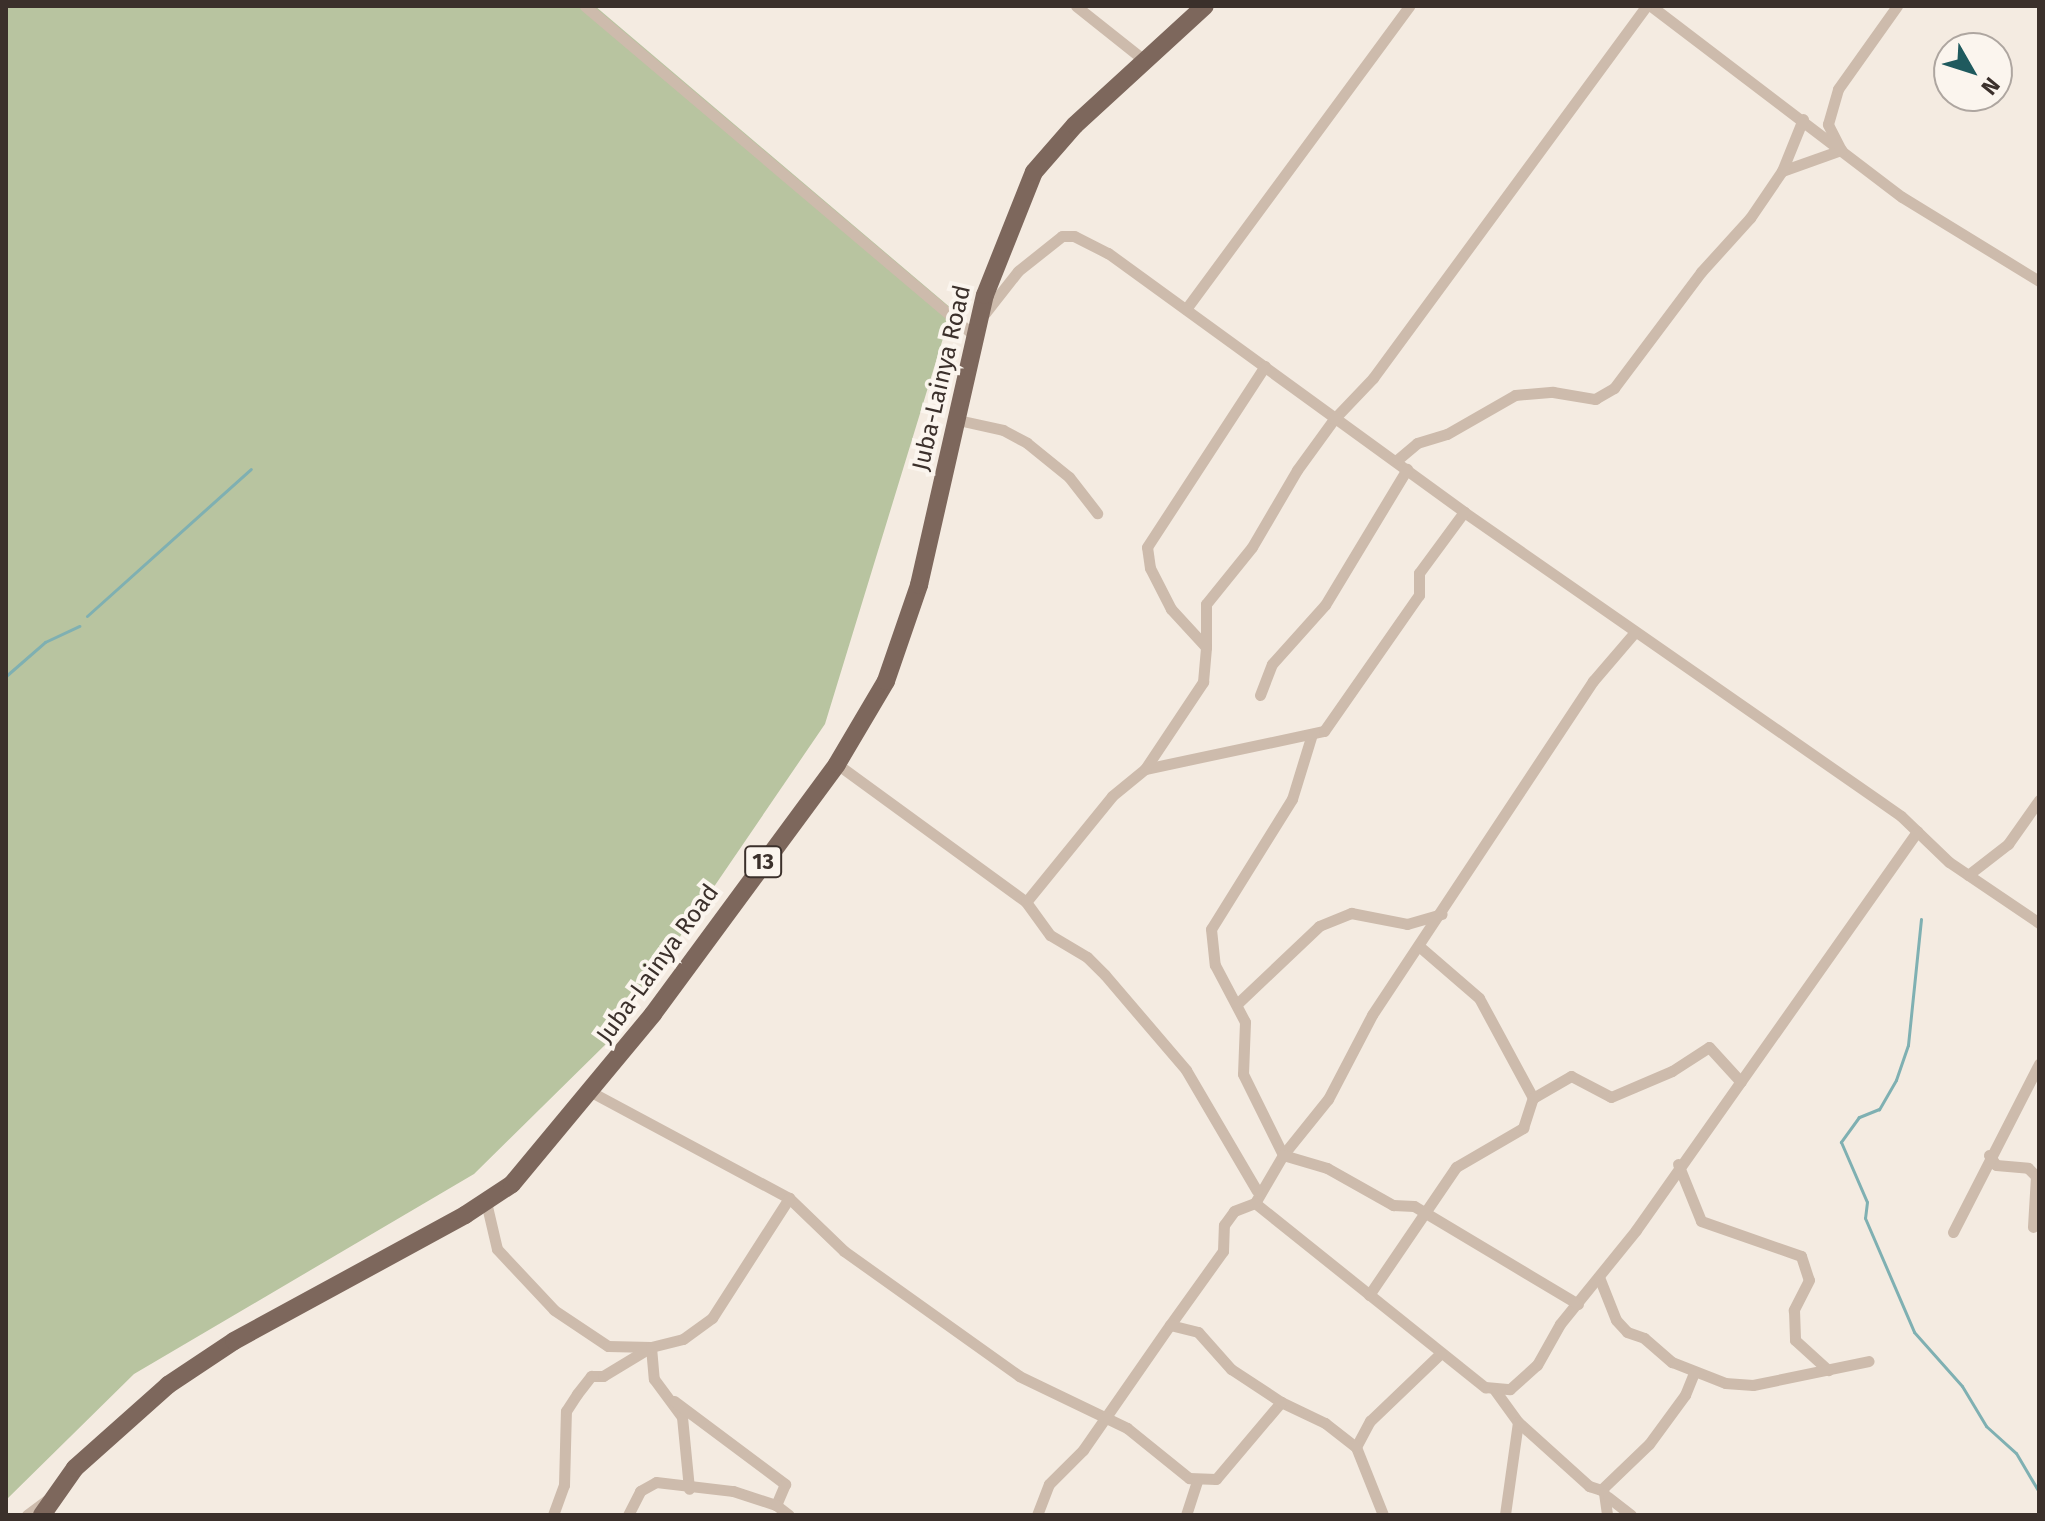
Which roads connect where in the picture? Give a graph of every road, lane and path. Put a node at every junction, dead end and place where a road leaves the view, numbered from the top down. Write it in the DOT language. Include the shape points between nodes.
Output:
graph roads {
  1 [pos="585,6"];
  2 [pos="1076,6"];
  3 [pos="1205,6"];
  4 [pos="1409,6"];
  5 [pos="1648,6"];
  6 [pos="1897,6"];
  7 [pos="1144,60"];
  8 [pos="1803,119"];
  9 [pos="1841,150"];
  10 [pos="1782,171"];
  11 [pos="2039,281"];
  12 [pos="1186,309"];
  13 [pos="984,314"];
  14 [pos="977,339"];
  15 [pos="1265,366"];
  16 [pos="1334,419"];
  17 [pos="958,420"];
  18 [pos="1397,460"];
  19 [pos="1407,469"];
  20 [pos="1464,512"];
  21 [pos="1097,513"];
  22 [pos="1635,632"];
  23 [pos="1206,647"];
  24 [pos="1260,695"];
  25 [pos="1312,734"];
  26 [pos="837,764"];
  27 [pos="1145,769"];
  28 [pos="2039,800"];
  29 [pos="1917,831"];
  30 [pos="1968,875"];
  31 [pos="1026,902"];
  32 [pos="1442,914"];
  33 [pos="2039,923"];
  34 [pos="1420,947"];
  35 [pos="1238,1003"];
  36 [pos="2039,1064"];
  37 [pos="1741,1082"];
  38 [pos="593,1093"];
  39 [pos="1533,1098"];
  40 [pos="1283,1155"];
  41 [pos="1989,1155"];
  42 [pos="1678,1164"];
  43 [pos="1256,1197"];
  44 [pos="789,1198"];
  45 [pos="486,1202"];
  46 [pos="1425,1213"];
  47 [pos="2033,1227"];
  48 [pos="1953,1232"];
  49 [pos="1599,1277"];
  50 [pos="1369,1295"];
  51 [pos="1578,1304"];
  52 [pos="1170,1325"];
  53 [pos="651,1347"];
  54 [pos="1441,1353"];
  55 [pos="1869,1361"];
  56 [pos="1828,1370"];
  57 [pos="1694,1373"];
  58 [pos="1494,1389"];
  59 [pos="664,1393"];
  60 [pos="1281,1402"];
  61 [pos="1103,1417"];
  62 [pos="1518,1422"];
  63 [pos="1356,1447"];
  64 [pos="1197,1481"];
  65 [pos="689,1489"];
  66 [pos="1604,1494"];
  67 [pos="51,1497"];
  68 [pos="776,1505"];
  69 [pos="27,1515"];
  70 [pos="42,1515"];
  71 [pos="553,1515"];
  72 [pos="628,1515"];
  73 [pos="789,1515"];
  74 [pos="1037,1515"];
  75 [pos="1186,1515"];
  76 [pos="1383,1515"];
  77 [pos="1505,1515"];
  78 [pos="1607,1515"];
  79 [pos="1631,1515"];
  1 -- 14 [label="street"];
  2 -- 7 [label="street"];
  3 -- 7 [label="main road, Juba-Lainya Road / 13"];
  4 -- 12 [label="street"];
  5 -- 8 [label="street"];
  5 -- 16 [label="street" via="1373,378"];
  6 -- 9 [label="street" via="1838,89 1828,124"];
  7 -- 13 [label="main road, Juba-Lainya Road / 13" via="1034,172 994,267"];
  8 -- 9 [label="street"];
  8 -- 10 [label="street"];
  9 -- 10 [label="street"];
  9 -- 11 [label="street" via="1902,197"];
  10 -- 18 [label="street" via="1614,388 1595,399 1553,392 1515,395 1447,434 1417,443"];
  12 -- 13 [label="street" via="1108,253 1074,236 1062,236 1018,271"];
  12 -- 15 [label="street"];
  13 -- 14 [label="main road, Juba-Lainya Road / 13"];
  14 -- 17 [label="main road, Juba-Lainya Road / 13"];
  15 -- 16 [label="street"];
  15 -- 23 [label="street" via="1147,547 1150,568 1171,609"];
  16 -- 18 [label="street"];
  16 -- 23 [label="street" via="1252,547 1206,604"];
  17 -- 21 [label="street" via="1003,430 1027,443 1069,477"];
  17 -- 26 [label="main road, Juba-Lainya Road / 13" via="902,641 886,681"];
  18 -- 19 [label="street"];
  19 -- 20 [label="street"];
  19 -- 24 [label="street" via="1337,587 1272,664"];
  20 -- 22 [label="street"];
  20 -- 25 [label="street" via="1419,573 1419,595 1341,711 1324,731"];
  22 -- 29 [label="street"];
  22 -- 32 [label="street" via="1593,681"];
  23 -- 27 [label="street" via="1203,682"];
  25 -- 27 [label="street"];
  25 -- 35 [label="street" via="1292,799 1211,929 1215,965"];
  26 -- 31 [label="street"];
  26 -- 38 [label="main road, Juba-Lainya Road / 13"];
  27 -- 31 [label="street" via="1112,796"];
  28 -- 30 [label="street" via="2008,844"];
  29 -- 30 [label="street"];
  29 -- 37 [label="street"];
  30 -- 33 [label="street"];
  31 -- 43 [label="street" via="1050,935 1105,975 1186,1070"];
  32 -- 34 [label="street"];
  32 -- 35 [label="street" via="1407,924 1351,913 1319,926"];
  34 -- 39 [label="street" via="1479,998"];
  34 -- 40 [label="street" via="1372,1015 1328,1099"];
  35 -- 40 [label="street" via="1245,1022 1243,1074"];
  36 -- 41 [label="street"];
  37 -- 39 [label="street" via="1709,1047 1672,1071 1611,1097 1571,1076"];
  37 -- 42 [label="street"];
  38 -- 44 [label="street"];
  38 -- 45 [label="main road, Juba-Lainya Road / 13" via="529,1167"];
  39 -- 46 [label="street" via="1523,1128 1456,1167"];
  40 -- 43 [label="street"];
  40 -- 46 [label="street" via="1327,1168 1393,1205 1414,1206"];
  41 -- 47 [label="street" via="1996,1165 2028,1168 2036,1176"];
  41 -- 48 [label="street"];
  42 -- 49 [label="street"];
  42 -- 56 [label="street" via="1701,1221 1801,1256 1809,1280 1794,1310 1795,1340"];
  43 -- 50 [label="street"];
  43 -- 52 [label="street" via="1224,1225 1223,1251"];
  44 -- 53 [label="street" via="712,1318 683,1339"];
  44 -- 61 [label="street" via="844,1251 1019,1376"];
  45 -- 53 [label="street" via="497,1249 554,1310 608,1346"];
  45 -- 67 [label="main road, Juba-Lainya Road / 13" via="234,1341 168,1385 115,1427"];
  46 -- 50 [label="street"];
  46 -- 51 [label="street"];
  49 -- 51 [label="street"];
  49 -- 57 [label="street" via="1616,1320 1627,1332"];
  50 -- 54 [label="street"];
  51 -- 58 [label="street" via="1524,1379 1510,1389"];
  52 -- 60 [label="street" via="1198,1332 1231,1369"];
  52 -- 61 [label="street"];
  53 -- 59 [label="street" via="654,1379"];
  53 -- 71 [label="street" via="603,1376 591,1376 566,1411 564,1485"];
  54 -- 58 [label="street"];
  54 -- 63 [label="street" via="1378,1411"];
  55 -- 56 [label="street"];
  56 -- 57 [label="street" via="1753,1385"];
  57 -- 66 [label="street" via="1685,1395 1649,1444"];
  58 -- 62 [label="street"];
  59 -- 65 [label="street" via="682,1417"];
  59 -- 68 [label="street" via="785,1484"];
  60 -- 63 [label="street" via="1325,1423"];
  60 -- 64 [label="street" via="1216,1479"];
  61 -- 64 [label="street" via="1127,1428"];
  61 -- 74 [label="street" via="1083,1450 1049,1484"];
  62 -- 66 [label="street"];
  62 -- 77 [label="street"];
  63 -- 76 [label="street"];
  64 -- 75 [label="street"];
  65 -- 68 [label="street" via="733,1491"];
  65 -- 72 [label="street" via="653,1483 640,1491"];
  66 -- 78 [label="street"];
  66 -- 79 [label="street"];
  67 -- 69 [label="street"];
  67 -- 70 [label="main road, Juba-Lainya Road / 13"];
  68 -- 73 [label="street"];
}
